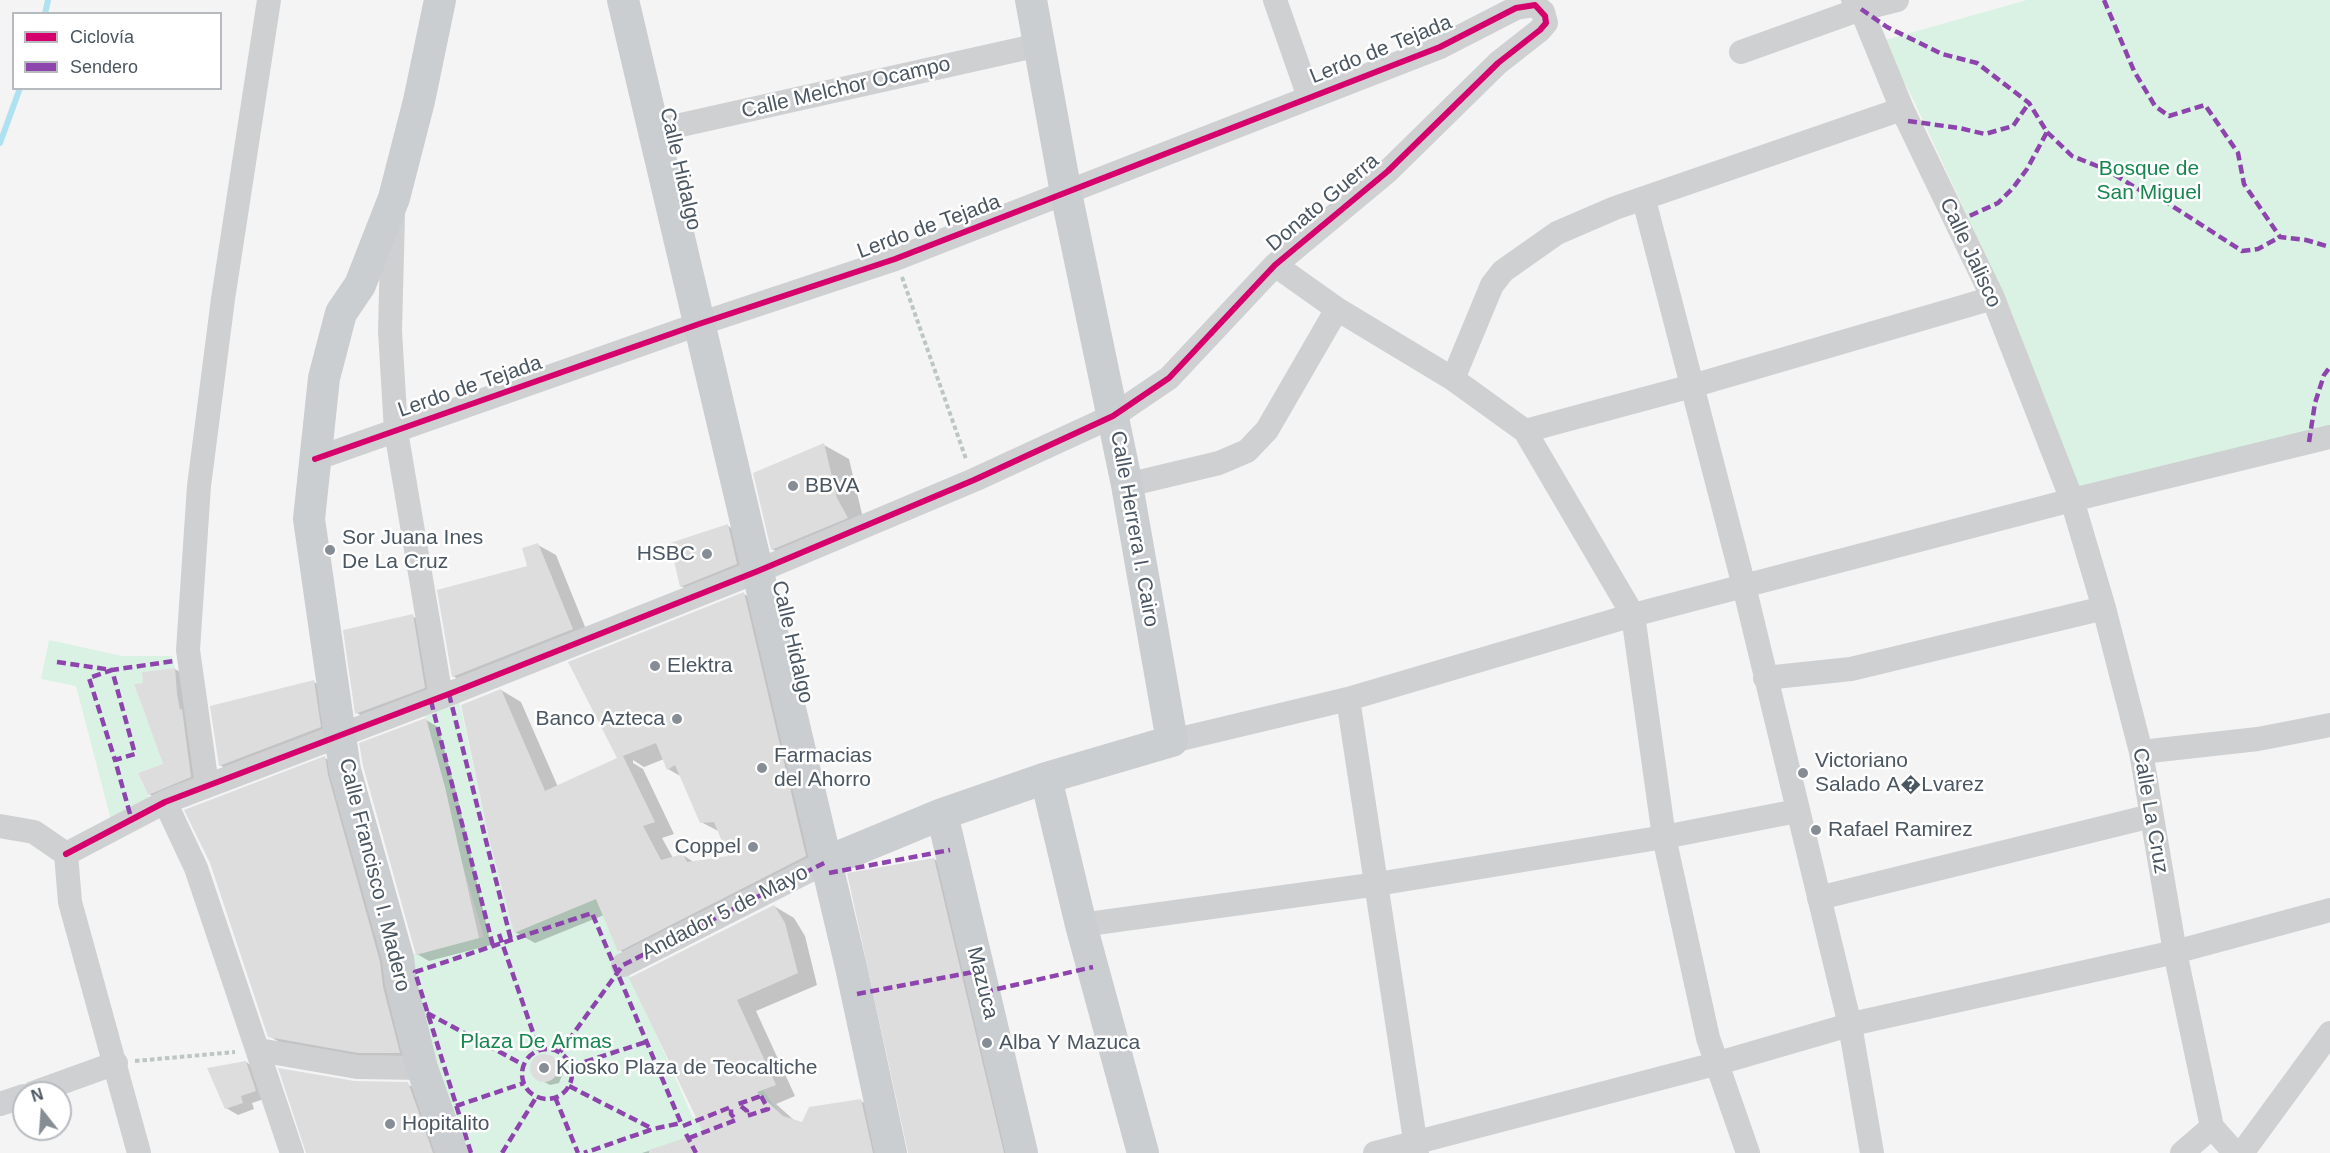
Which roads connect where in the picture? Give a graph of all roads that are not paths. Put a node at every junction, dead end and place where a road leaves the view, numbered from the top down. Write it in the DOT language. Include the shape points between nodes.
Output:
graph roads {
  1 [pos="269,0"];
  2 [pos="441,0"];
  3 [pos="623,0"];
  4 [pos="1031,0"];
  5 [pos="1275,0"];
  6 [pos="1897,0"];
  7 [pos="1857,4"];
  8 [pos="1551,6"];
  9 [pos="1039,45"];
  10 [pos="1741,52"];
  11 [pos="1309,97"];
  12 [pos="1902,109"];
  13 [pos="654,131"];
  14 [pos="1066,194"];
  15 [pos="394,198"];
  16 [pos="1644,200"];
  17 [pos="1275,265"];
  18 [pos="1993,298"];
  19 [pos="1337,309"];
  20 [pos="699,324"];
  21 [pos="1453,379"];
  22 [pos="1692,386"];
  23 [pos="1113,416"];
  24 [pos="396,431"];
  25 [pos="1525,431"];
  26 [pos="2330,437"];
  27 [pos="315,459"];
  28 [pos="1127,485"];
  29 [pos="2072,500"];
  30 [pos="758,571"];
  31 [pos="1744,586"];
  32 [pos="2104,608"];
  33 [pos="1633,615"];
  34 [pos="1765,678"];
  35 [pos="441,697"];
  36 [pos="1348,699"];
  37 [pos="2330,725"];
  38 [pos="340,733"];
  39 [pos="1172,741"];
  40 [pos="2141,752"];
  41 [pos="1046,778"];
  42 [pos="207,785"];
  43 [pos="165,802"];
  44 [pos="1797,811"];
  45 [pos="942,814"];
  46 [pos="2151,816"];
  47 [pos="0,826"];
  48 [pos="1664,837"];
  49 [pos="66,854"];
  50 [pos="826,862"];
  51 [pos="1377,884"];
  52 [pos="1819,898"];
  53 [pos="2330,910"];
  54 [pos="1082,925"];
  55 [pos="2175,952"];
  56 [pos="623,965"];
  57 [pos="1850,1025"];
  58 [pos="2330,1033"];
  59 [pos="259,1050"];
  60 [pos="116,1063"];
  61 [pos="1715,1064"];
  62 [pos="422,1068"];
  63 [pos="66,1081"];
  64 [pos="2212,1127"];
  65 [pos="1416,1148"];
  66 [pos="139,1153"];
  67 [pos="292,1153"];
  68 [pos="452,1153"];
  69 [pos="891,1153"];
  70 [pos="1022,1153"];
  71 [pos="1143,1153"];
  72 [pos="1375,1153"];
  73 [pos="1748,1153"];
  74 [pos="1872,1153"];
  75 [pos="2182,1153"];
  76 [pos="2235,1153"];
  77 [pos="2242,1153"];
  1 -- 42 [label="street" via="223,299 200,486 188,650"];
  2 -- 15 [label="main road, Calle Francisco I. Madero"];
  3 -- 13 [label="main road, Calle Hidalgo"];
  4 -- 9 [label="main road, Calle Herrera I. Cairo"];
  5 -- 11 [label="street"];
  6 -- 7 [label="street"];
  7 -- 10 [label="street"];
  7 -- 12 [label="street, Calle Jalisco"];
  8 -- 11 [label="street, Lerdo de Tejada" via="1516,8 1440,46"];
  8 -- 17 [label="street, Donato Guerra" via="1540,30 1498,63 1388,171"];
  9 -- 13 [label="street, Calle Melchor Ocampo"];
  9 -- 14 [label="main road, Calle Herrera I. Cairo"];
  11 -- 14 [label="street, Lerdo de Tejada"];
  12 -- 16 [label="street"];
  12 -- 18 [label="street, Calle Jalisco"];
  13 -- 20 [label="main road, Calle Hidalgo"];
  14 -- 20 [label="street, Lerdo de Tejada" via="895,259"];
  14 -- 23 [label="main road, Calle Herrera I. Cairo"];
  15 -- 24 [label="street" via="390,331"];
  15 -- 27 [label="main road, Calle Francisco I. Madero" via="360,285 341,313 324,378"];
  16 -- 21 [label="street" via="1557,233 1503,271 1492,285"];
  16 -- 22 [label="street"];
  17 -- 19 [label="street"];
  17 -- 23 [label="street, Donato Guerra" via="1169,378"];
  18 -- 22 [label="street"];
  18 -- 29 [label="street, Calle Jalisco"];
  19 -- 21 [label="street"];
  19 -- 28 [label="street" via="1267,430 1247,451 1219,463"];
  20 -- 24 [label="street, Lerdo de Tejada"];
  20 -- 30 [label="main road, Calle Hidalgo"];
  21 -- 25 [label="street"];
  22 -- 25 [label="street"];
  22 -- 31 [label="street"];
  23 -- 28 [label="main road, Calle Herrera I. Cairo"];
  23 -- 30 [label="street, Donato Guerra" via="974,480"];
  24 -- 27 [label="street, Lerdo de Tejada"];
  24 -- 35 [label="street"];
  25 -- 33 [label="street"];
  26 -- 29 [label="street"];
  27 -- 38 [label="main road, Calle Francisco I. Madero" via="309,519"];
  28 -- 39 [label="main road, Calle Herrera I. Cairo"];
  29 -- 31 [label="street"];
  29 -- 32 [label="street, Calle La Cruz"];
  30 -- 35 [label="street, Donato Guerra"];
  30 -- 50 [label="main road, Calle Hidalgo"];
  31 -- 33 [label="street"];
  31 -- 34 [label="street"];
  32 -- 34 [label="street" via="1851,669"];
  32 -- 40 [label="street, Calle La Cruz"];
  33 -- 36 [label="street"];
  33 -- 48 [label="street"];
  34 -- 44 [label="street"];
  35 -- 38 [label="street, Donato Guerra"];
  36 -- 39 [label="street"];
  36 -- 51 [label="street"];
  37 -- 40 [label="street" via="2258,739"];
  38 -- 42 [label="street, Donato Guerra"];
  38 -- 62 [label="main road, Calle Francisco I. Madero" via="345,770 398,958"];
  39 -- 41 [label="main road"];
  40 -- 46 [label="street, Calle La Cruz"];
  41 -- 45 [label="main road"];
  41 -- 54 [label="main road"];
  42 -- 43 [label="street, Donato Guerra"];
  43 -- 49 [label="street, Donato Guerra"];
  43 -- 59 [label="street" via="196,868"];
  44 -- 48 [label="street"];
  44 -- 52 [label="street"];
  45 -- 50 [label="main road"];
  45 -- 70 [label="main road, Mazuca"];
  46 -- 52 [label="street"];
  46 -- 55 [label="street, Calle La Cruz"];
  47 -- 49 [label="street" via="34,832"];
  48 -- 51 [label="street"];
  48 -- 61 [label="street"];
  49 -- 60 [label="street" via="70,902"];
  50 -- 56 [label="street, Andador 5 de Mayo"];
  50 -- 69 [label="main road, Calle Hidalgo"];
  51 -- 54 [label="street"];
  51 -- 65 [label="street"];
  52 -- 57 [label="street"];
  53 -- 55 [label="street"];
  54 -- 71 [label="main road"];
  55 -- 57 [label="street"];
  55 -- 64 [label="street, Calle La Cruz"];
  57 -- 61 [label="street"];
  57 -- 74 [label="street"];
  58 -- 77 [label="street"];
  59 -- 62 [label="street" via="357,1067"];
  59 -- 67 [label="street"];
  60 -- 63 [label="street"];
  60 -- 66 [label="street"];
  61 -- 65 [label="street"];
  61 -- 73 [label="street"];
  62 -- 68 [label="main road, Calle Francisco I. Madero"];
  64 -- 75 [label="street"];
  64 -- 76 [label="street"];
  65 -- 72 [label="street"];
}
